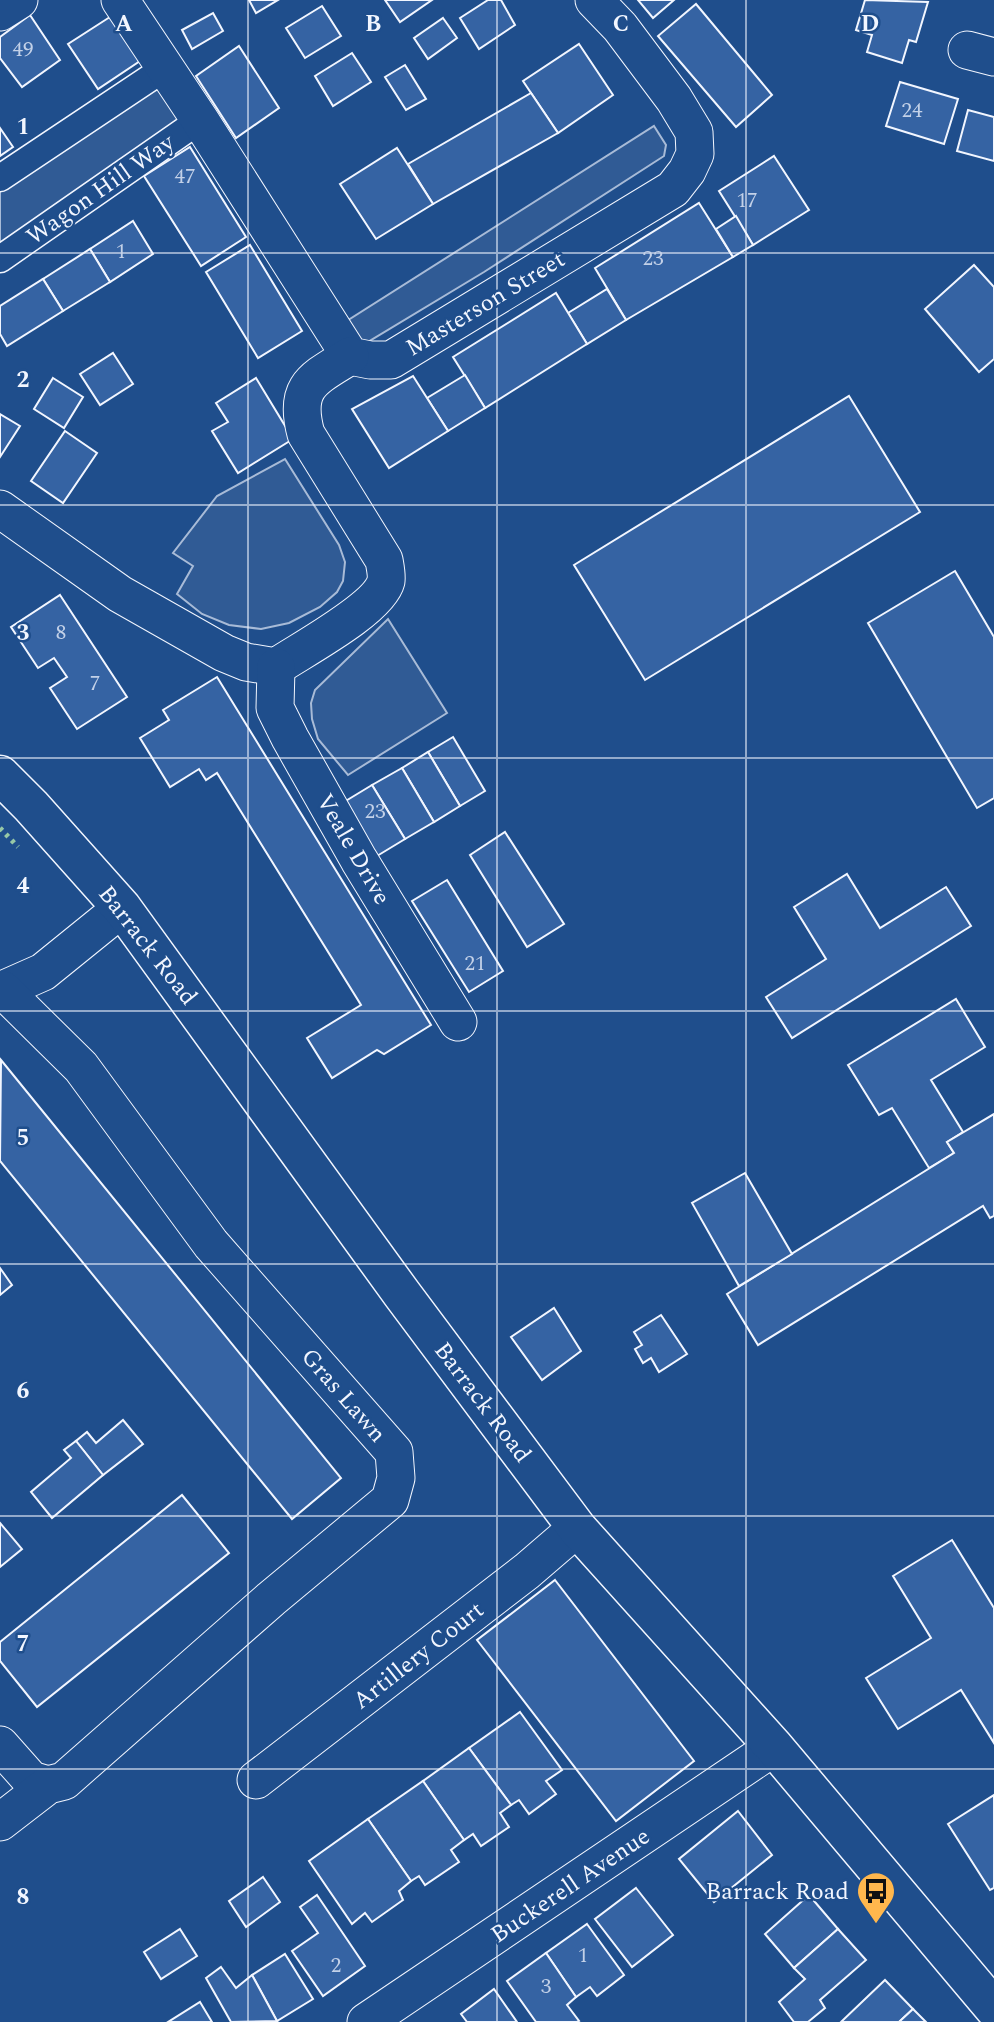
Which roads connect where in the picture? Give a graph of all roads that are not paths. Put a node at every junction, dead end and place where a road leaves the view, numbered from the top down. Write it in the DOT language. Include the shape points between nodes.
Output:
graph roads {
  1 [pos="19,0"];
  2 [pos="120,0"];
  3 [pos="594,0"];
  4 [pos="0,12"];
  5 [pos="165,68"];
  6 [pos="200,120"];
  7 [pos="0,178"];
  8 [pos="0,259"];
  9 [pos="350,356"];
  10 [pos="0,509"];
  11 [pos="276,667"];
  12 [pos="0,775"];
  13 [pos="122,908"];
  14 [pos="1,991"];
  15 [pos="458,1022"];
  16 [pos="577,1528"];
  17 [pos="0,1745"];
  18 [pos="774,1747"];
  19 [pos="256,1780"];
  20 [pos="48,1785"];
  21 [pos="0,1822"];
  22 [pos="994,2008"];
  23 [pos="366,2022"];
  1 -- 4 [label="street"];
  2 -- 5 [label="street"];
  3 -- 9 [label="street, Masterson Street" via="620,27 694,132 695,154 687,171 673,189 391,360"];
  5 -- 6 [label="street"];
  5 -- 7 [label="street"];
  6 -- 8 [label="street, Wagon Hill Way"];
  6 -- 9 [label="street"];
  9 -- 11 [label="street" via="314,378 301,401 302,419 306,434 384,560 386,581 376,600"];
  10 -- 11 [label="street" via="120,594 225,653"];
  11 -- 15 [label="street, Veale Drive" via="275,708 290,738"];
  12 -- 13 [label="street, Barrack Road"];
  13 -- 14 [label="street, Gras Lawn" via="43,972"];
  13 -- 16 [label="street, Barrack Road"];
  14 -- 20 [label="street, Gras Lawn" via="81,1067 211,1244 394,1452 396,1478 390,1500 64,1781"];
  16 -- 18 [label="street, Barrack Road"];
  16 -- 19 [label="street, Artillery Court"];
  17 -- 20 [label="street" via="31,1780"];
  18 -- 22 [label="street, Barrack Road"];
  18 -- 23 [label="street, Buckerell Avenue"];
  20 -- 21 [label="street, Gras Lawn"];
}
